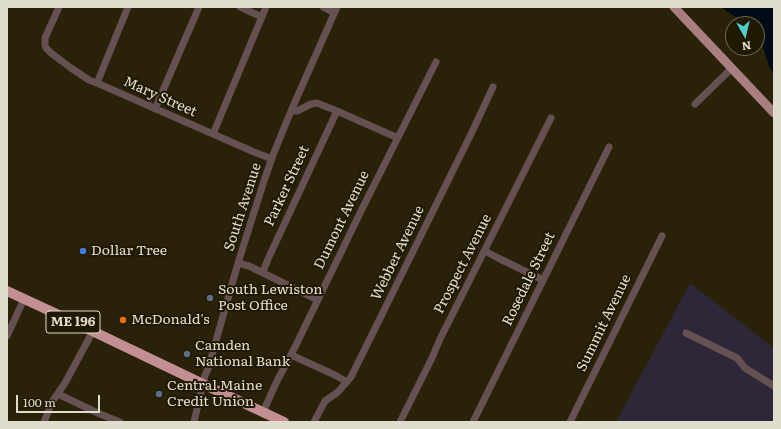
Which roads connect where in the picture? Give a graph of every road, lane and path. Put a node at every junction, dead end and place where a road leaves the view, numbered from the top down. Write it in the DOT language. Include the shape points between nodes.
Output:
graph roads {
  1 [pos="59,7"];
  2 [pos="128,7"];
  3 [pos="199,7"];
  4 [pos="240,7"];
  5 [pos="266,7"];
  6 [pos="323,7"];
  7 [pos="674,7"];
  8 [pos="336,10"];
  9 [pos="262,17"];
  10 [pos="436,62"];
  11 [pos="732,68"];
  12 [pos="97,83"];
  13 [pos="494,87"];
  14 [pos="695,104"];
  15 [pos="155,108"];
  16 [pos="291,111"];
  17 [pos="337,111"];
  18 [pos="774,113"];
  19 [pos="551,118"];
  20 [pos="213,134"];
  21 [pos="398,138"];
  22 [pos="608,147"];
  23 [pos="272,159"];
  24 [pos="662,236"];
  25 [pos="484,251"];
  26 [pos="238,263"];
  27 [pos="263,272"];
  28 [pos="543,280"];
  29 [pos="7,291"];
  30 [pos="24,299"];
  31 [pos="318,300"];
  32 [pos="93,331"];
  33 [pos="686,333"];
  34 [pos="7,336"];
  35 [pos="291,355"];
  36 [pos="346,382"];
  37 [pos="203,384"];
  38 [pos="774,386"];
  39 [pos="58,394"];
  40 [pos="263,412"];
  41 [pos="44,422"];
  42 [pos="120,422"];
  43 [pos="194,422"];
  44 [pos="284,422"];
  45 [pos="314,422"];
  46 [pos="400,422"];
  47 [pos="473,422"];
  48 [pos="570,422"];
  1 -- 12 [label="street, Mary Street" via="45,38 46,48 89,80"];
  2 -- 12 [label="street"];
  3 -- 15 [label="street"];
  4 -- 9 [label="street"];
  5 -- 9 [label="street"];
  6 -- 8 [label="street"];
  7 -- 11 [label="main road"];
  8 -- 16 [label="street, South Avenue"];
  9 -- 20 [label="street"];
  10 -- 21 [label="street, Dumont Avenue"];
  11 -- 14 [label="street"];
  11 -- 18 [label="main road"];
  12 -- 15 [label="street, Mary Street"];
  13 -- 36 [label="street, Webber Avenue" via="351,377"];
  15 -- 20 [label="street, Mary Street"];
  16 -- 17 [label="street" via="317,103"];
  16 -- 23 [label="street, South Avenue"];
  17 -- 21 [label="street"];
  17 -- 27 [label="street, Parker Street"];
  19 -- 25 [label="street, Prospect Avenue"];
  20 -- 23 [label="street, Mary Street"];
  21 -- 31 [label="street, Dumont Avenue"];
  22 -- 28 [label="street, Rosedale Street"];
  23 -- 26 [label="street, South Avenue"];
  24 -- 48 [label="street, Summit Avenue"];
  25 -- 28 [label="street"];
  25 -- 46 [label="street, Prospect Avenue"];
  26 -- 27 [label="street"];
  26 -- 37 [label="street, South Avenue"];
  27 -- 31 [label="street"];
  28 -- 47 [label="street, Rosedale Street"];
  29 -- 30 [label="highway, ME 196"];
  30 -- 32 [label="highway, ME 196"];
  30 -- 34 [label="street"];
  31 -- 35 [label="street, Dumont Avenue"];
  32 -- 37 [label="highway, ME 196"];
  32 -- 39 [label="street"];
  33 -- 38 [label="street" via="737,358 745,368"];
  35 -- 36 [label="street"];
  35 -- 40 [label="street, Dumont Avenue"];
  36 -- 45 [label="street, Webber Avenue" via="338,392 325,401"];
  37 -- 40 [label="highway, ME 196"];
  37 -- 43 [label="street, South Avenue"];
  39 -- 41 [label="street"];
  39 -- 42 [label="street"];
  40 -- 44 [label="highway, ME 196"];
}
